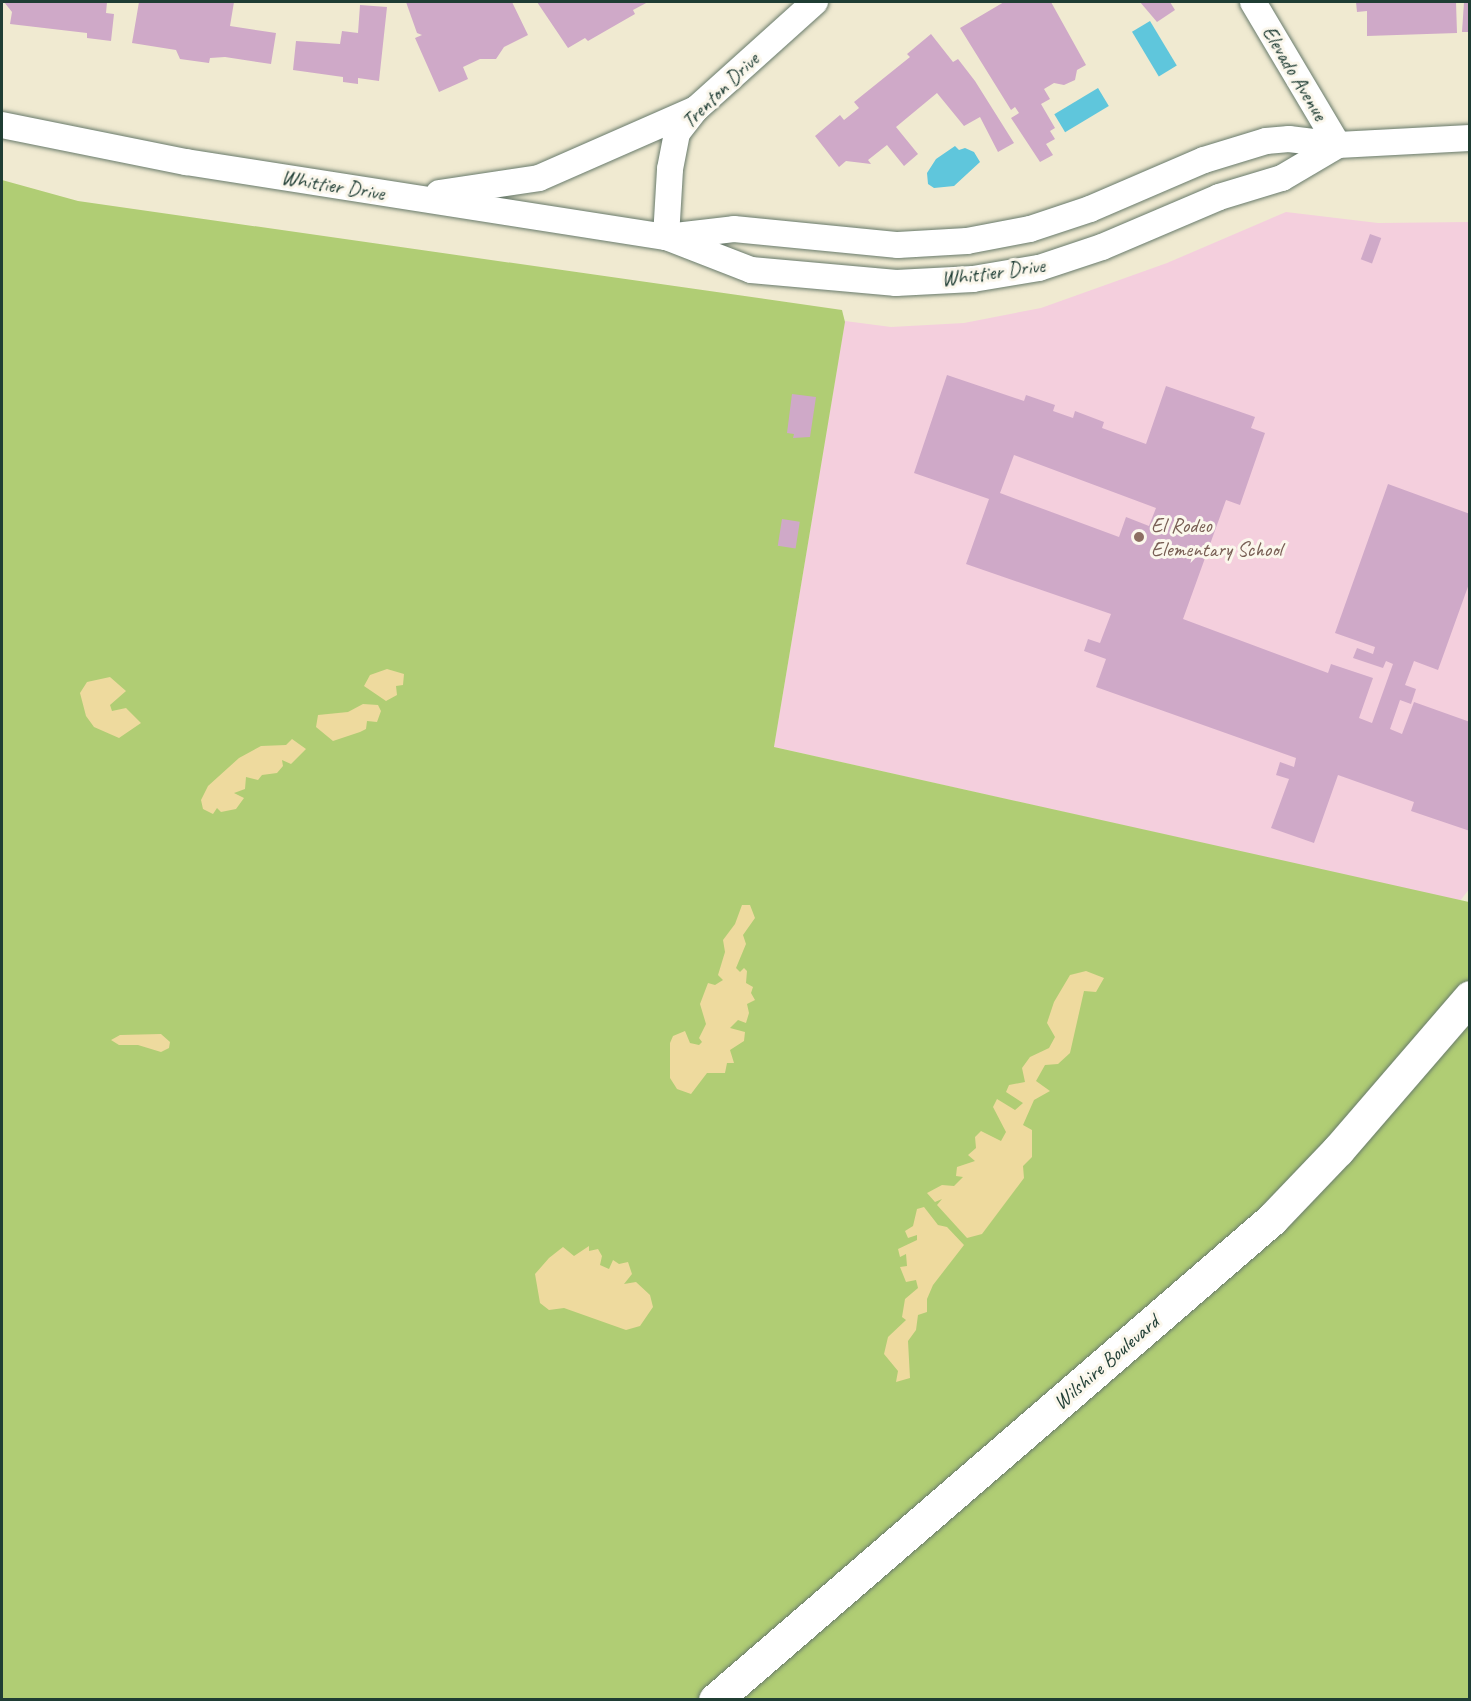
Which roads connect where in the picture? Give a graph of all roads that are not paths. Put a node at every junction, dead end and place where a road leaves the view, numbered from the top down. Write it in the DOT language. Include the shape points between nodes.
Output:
graph roads {
  1 [pos="815,2"];
  2 [pos="1253,2"];
  3 [pos="696,109"];
  4 [pos="2,125"];
  5 [pos="1470,138"];
  6 [pos="1338,145"];
  7 [pos="411,197"];
  8 [pos="666,237"];
  9 [pos="1470,997"];
  10 [pos="716,1700"];
  1 -- 3 [label="street, Trenton Drive"];
  2 -- 6 [label="street, Elevado Avenue"];
  3 -- 7 [label="street" via="539,178"];
  3 -- 8 [label="street, Trenton Drive" via="677,133 670,169"];
  4 -- 7 [label="street, Whittier Drive" via="186,162"];
  5 -- 6 [label="street, Whittier Drive"];
  6 -- 8 [label="street, Whittier Drive" via="1289,139 1261,143 1204,160 1040,226 967,241 898,245 734,230"];
  6 -- 8 [label="street, Whittier Drive" via="1301,170 1219,197 1102,247 1039,268 973,279 896,283 751,270"];
  7 -- 8 [label="street, Whittier Drive"];
  9 -- 10 [label="main road, Wilshire Boulevard" via="1338,1150 1272,1219"];
}
